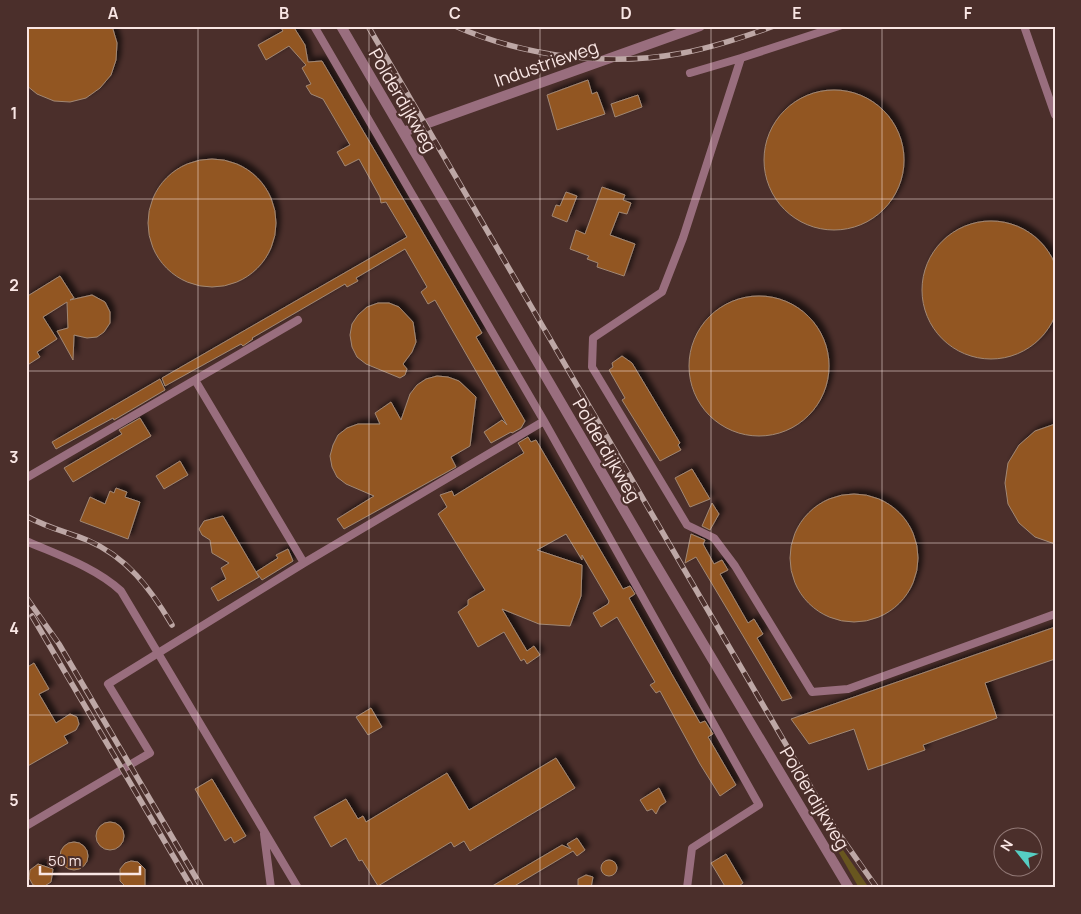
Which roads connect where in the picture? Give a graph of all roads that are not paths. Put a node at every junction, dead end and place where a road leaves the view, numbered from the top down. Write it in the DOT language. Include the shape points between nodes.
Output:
graph roads {
  1 [pos="314,26"];
  2 [pos="341,26"];
  3 [pos="700,26"];
  4 [pos="839,26"];
  5 [pos="1024,26"];
  6 [pos="741,58"];
  7 [pos="690,73"];
  8 [pos="1055,115"];
  9 [pos="403,132"];
  10 [pos="298,320"];
  11 [pos="195,380"];
  12 [pos="544,421"];
  13 [pos="26,478"];
  14 [pos="26,541"];
  15 [pos="304,562"];
  16 [pos="1055,614"];
  17 [pos="158,652"];
  18 [pos="26,826"];
  19 [pos="264,830"];
  20 [pos="271,888"];
  21 [pos="298,888"];
  22 [pos="687,888"];
  23 [pos="849,888"];
  1 -- 12 [label="lane"];
  2 -- 9 [label="street, Polderdijkweg"];
  3 -- 9 [label="street, Industrieweg"];
  4 -- 6 [label="lane"];
  5 -- 8 [label="lane"];
  6 -- 7 [label="lane"];
  6 -- 16 [label="lane" via="683,238 662,292 594,338 592,367 687,525 714,538 735,566 812,692 848,690"];
  9 -- 23 [label="street, Polderdijkweg"];
  10 -- 11 [label="lane"];
  11 -- 13 [label="lane"];
  11 -- 15 [label="lane"];
  12 -- 15 [label="lane"];
  12 -- 22 [label="lane" via="759,805 692,848"];
  14 -- 17 [label="lane" via="108,579 130,604"];
  15 -- 17 [label="lane"];
  17 -- 18 [label="lane" via="108,684 150,754"];
  17 -- 19 [label="lane"];
  19 -- 20 [label="lane"];
  19 -- 21 [label="lane"];
}
